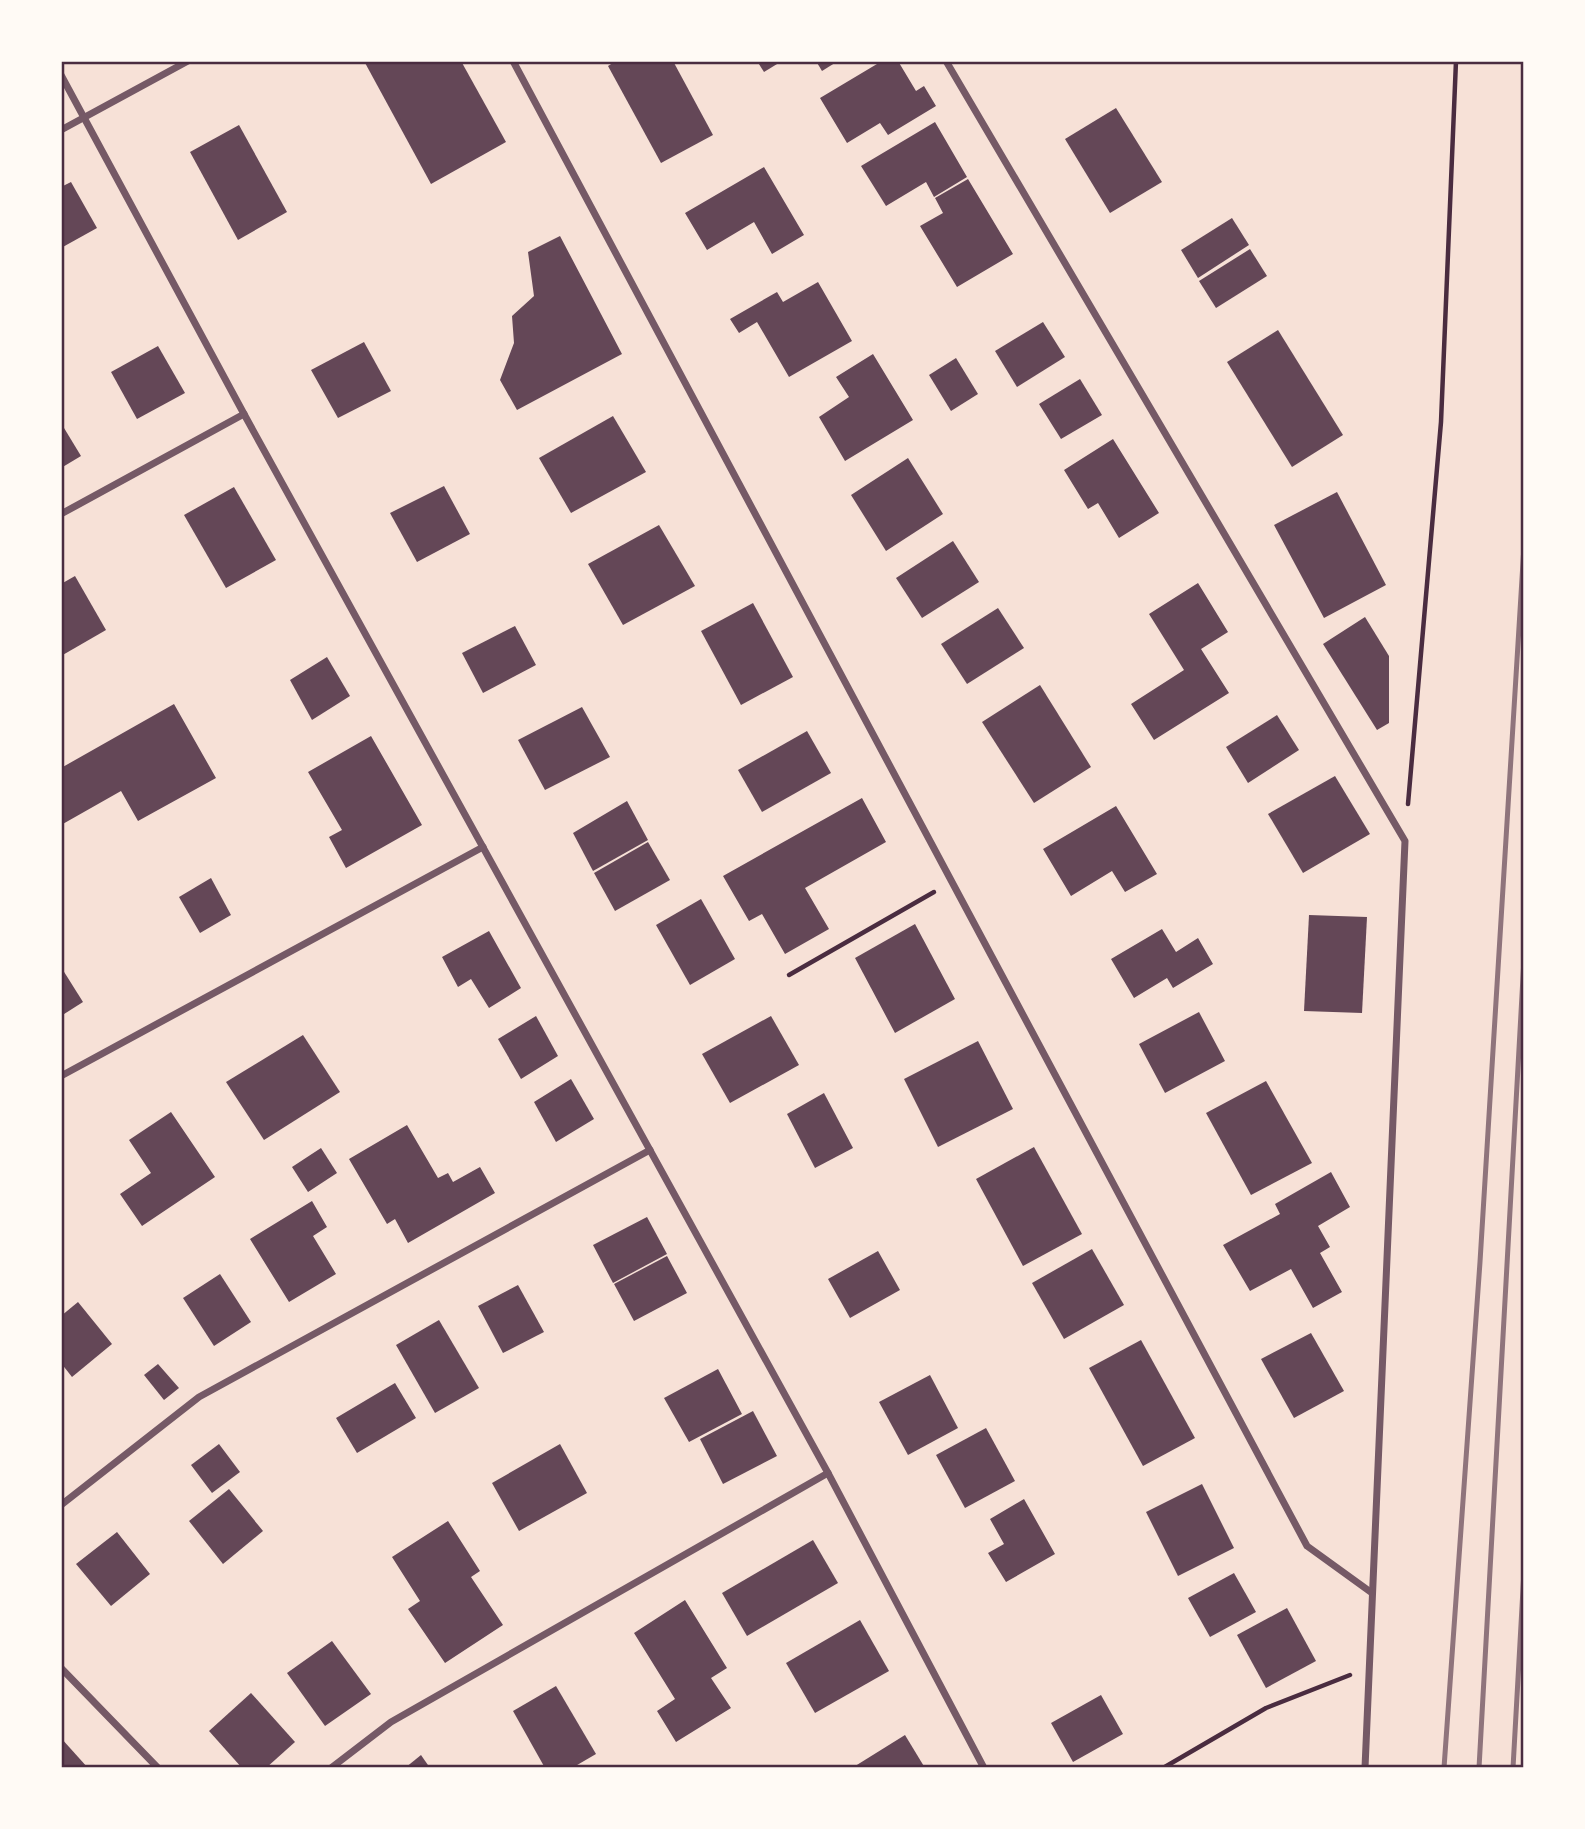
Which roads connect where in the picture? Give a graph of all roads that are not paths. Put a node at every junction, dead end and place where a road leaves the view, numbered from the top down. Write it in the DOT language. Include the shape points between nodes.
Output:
graph roads {
  1 [pos="188,61"];
  2 [pos="513,61"];
  3 [pos="946,61"];
  4 [pos="61,75"];
  5 [pos="85,118"];
  6 [pos="61,130"];
  7 [pos="244,414"];
  8 [pos="61,514"];
  9 [pos="483,847"];
  10 [pos="61,1076"];
  11 [pos="650,1150"];
  12 [pos="828,1473"];
  13 [pos="61,1506"];
  14 [pos="1372,1593"];
  15 [pos="61,1668"];
  16 [pos="158,1768"];
  17 [pos="331,1768"];
  18 [pos="984,1768"];
  19 [pos="1365,1768"];
  1 -- 5 [label="street"];
  2 -- 14 [label="street" via="1307,1546"];
  3 -- 14 [label="street" via="1405,841"];
  4 -- 5 [label="street"];
  5 -- 6 [label="street"];
  5 -- 7 [label="street"];
  7 -- 8 [label="street"];
  7 -- 9 [label="street"];
  9 -- 10 [label="street"];
  9 -- 11 [label="street"];
  11 -- 12 [label="street"];
  11 -- 13 [label="street" via="199,1397"];
  12 -- 17 [label="street" via="391,1722"];
  12 -- 18 [label="street"];
  14 -- 19 [label="street"];
  15 -- 16 [label="street"];
}
